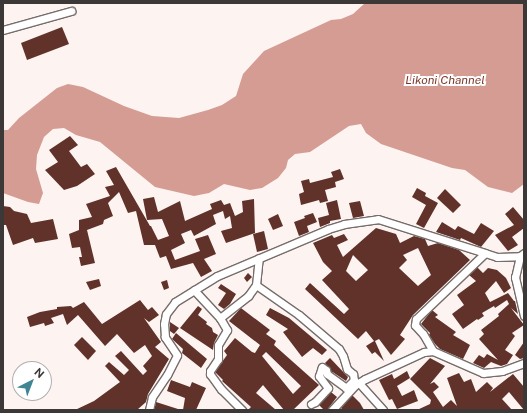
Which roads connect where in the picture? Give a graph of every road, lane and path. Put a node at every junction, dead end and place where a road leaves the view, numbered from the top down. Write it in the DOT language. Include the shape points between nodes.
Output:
graph roads {
  1 [pos="70,11"];
  2 [pos="3,30"];
  3 [pos="485,253"];
  4 [pos="522,255"];
  5 [pos="259,258"];
  6 [pos="256,285"];
  7 [pos="194,290"];
  8 [pos="524,316"];
  9 [pos="220,318"];
  10 [pos="433,351"];
  11 [pos="524,363"];
  12 [pos="359,383"];
  13 [pos="349,388"];
  14 [pos="311,404"];
  15 [pos="149,410"];
  16 [pos="242,410"];
  17 [pos="332,410"];
  18 [pos="383,410"];
  1 -- 2 [label="street"];
  3 -- 4 [label="street" via="497,257"];
  3 -- 5 [label="street" via="378,218 328,229"];
  3 -- 10 [label="street" via="414,322"];
  4 -- 8 [label="street" via="514,277"];
  5 -- 6 [label="street"];
  5 -- 7 [label="street" via="217,276"];
  6 -- 9 [label="street" via="248,296"];
  6 -- 13 [label="street" via="299,315 339,349 347,369 353,374 354,380"];
  7 -- 9 [label="street"];
  7 -- 15 [label="street" via="175,302 166,314 165,337 176,355 167,375 152,397"];
  9 -- 16 [label="street" via="227,330 218,345 218,359 210,374"];
  10 -- 11 [label="street" via="483,373 502,371"];
  10 -- 12 [label="street" via="417,354"];
  12 -- 13 [label="street"];
  12 -- 18 [label="street"];
  13 -- 14 [label="street" via="327,374 322,367 319,376 328,388"];
  13 -- 17 [label="street"];
}
